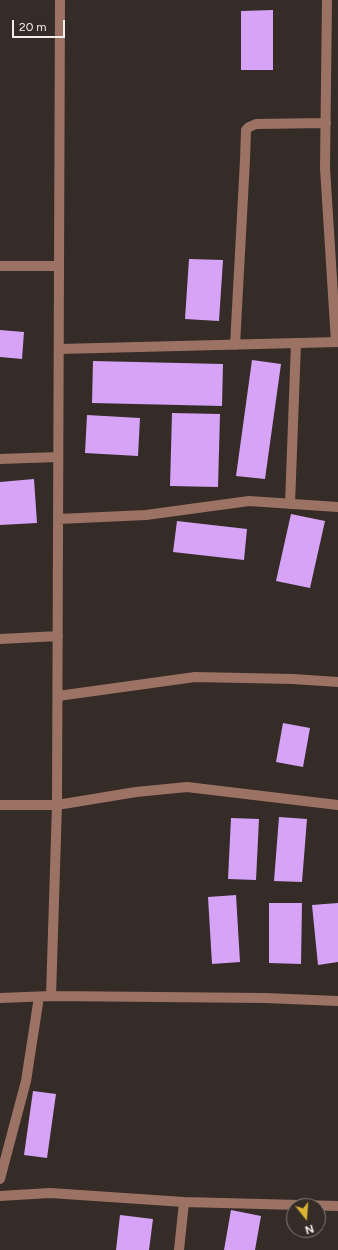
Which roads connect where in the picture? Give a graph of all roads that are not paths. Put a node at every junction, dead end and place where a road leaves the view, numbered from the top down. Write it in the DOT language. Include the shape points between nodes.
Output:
graph roads {
  1 [pos="60,0"];
  2 [pos="327,0"];
  3 [pos="326,122"];
  4 [pos="0,266"];
  5 [pos="59,266"];
  6 [pos="337,342"];
  7 [pos="296,343"];
  8 [pos="236,344"];
  9 [pos="59,349"];
  10 [pos="58,457"];
  11 [pos="0,459"];
  12 [pos="290,504"];
  13 [pos="338,507"];
  14 [pos="58,519"];
  15 [pos="58,636"];
  16 [pos="0,639"];
  17 [pos="338,682"];
  18 [pos="58,696"];
  19 [pos="0,805"];
  20 [pos="58,805"];
  21 [pos="338,805"];
  22 [pos="51,996"];
  23 [pos="39,997"];
  24 [pos="0,998"];
  25 [pos="338,1001"];
  26 [pos="0,1179"];
  27 [pos="0,1196"];
  28 [pos="184,1202"];
  29 [pos="338,1206"];
  30 [pos="179,1250"];
  1 -- 5 [label="street"];
  2 -- 3 [label="street"];
  3 -- 6 [label="street" via="326,168"];
  3 -- 8 [label="street" via="256,124 246,130"];
  4 -- 5 [label="street"];
  5 -- 9 [label="street"];
  6 -- 7 [label="street"];
  7 -- 8 [label="street"];
  7 -- 12 [label="street"];
  8 -- 9 [label="street"];
  9 -- 10 [label="street"];
  10 -- 11 [label="street"];
  10 -- 14 [label="street"];
  12 -- 13 [label="street"];
  12 -- 14 [label="street" via="249,501 146,515"];
  14 -- 15 [label="street"];
  15 -- 16 [label="street"];
  15 -- 18 [label="street"];
  17 -- 18 [label="street" via="195,677"];
  18 -- 20 [label="street"];
  19 -- 20 [label="street"];
  20 -- 21 [label="street" via="136,792 187,787"];
  20 -- 22 [label="street"];
  22 -- 23 [label="street"];
  22 -- 25 [label="street"];
  23 -- 24 [label="street"];
  23 -- 26 [label="street" via="26,1080"];
  27 -- 28 [label="street" via="50,1193"];
  28 -- 29 [label="street"];
  28 -- 30 [label="street"];
}
